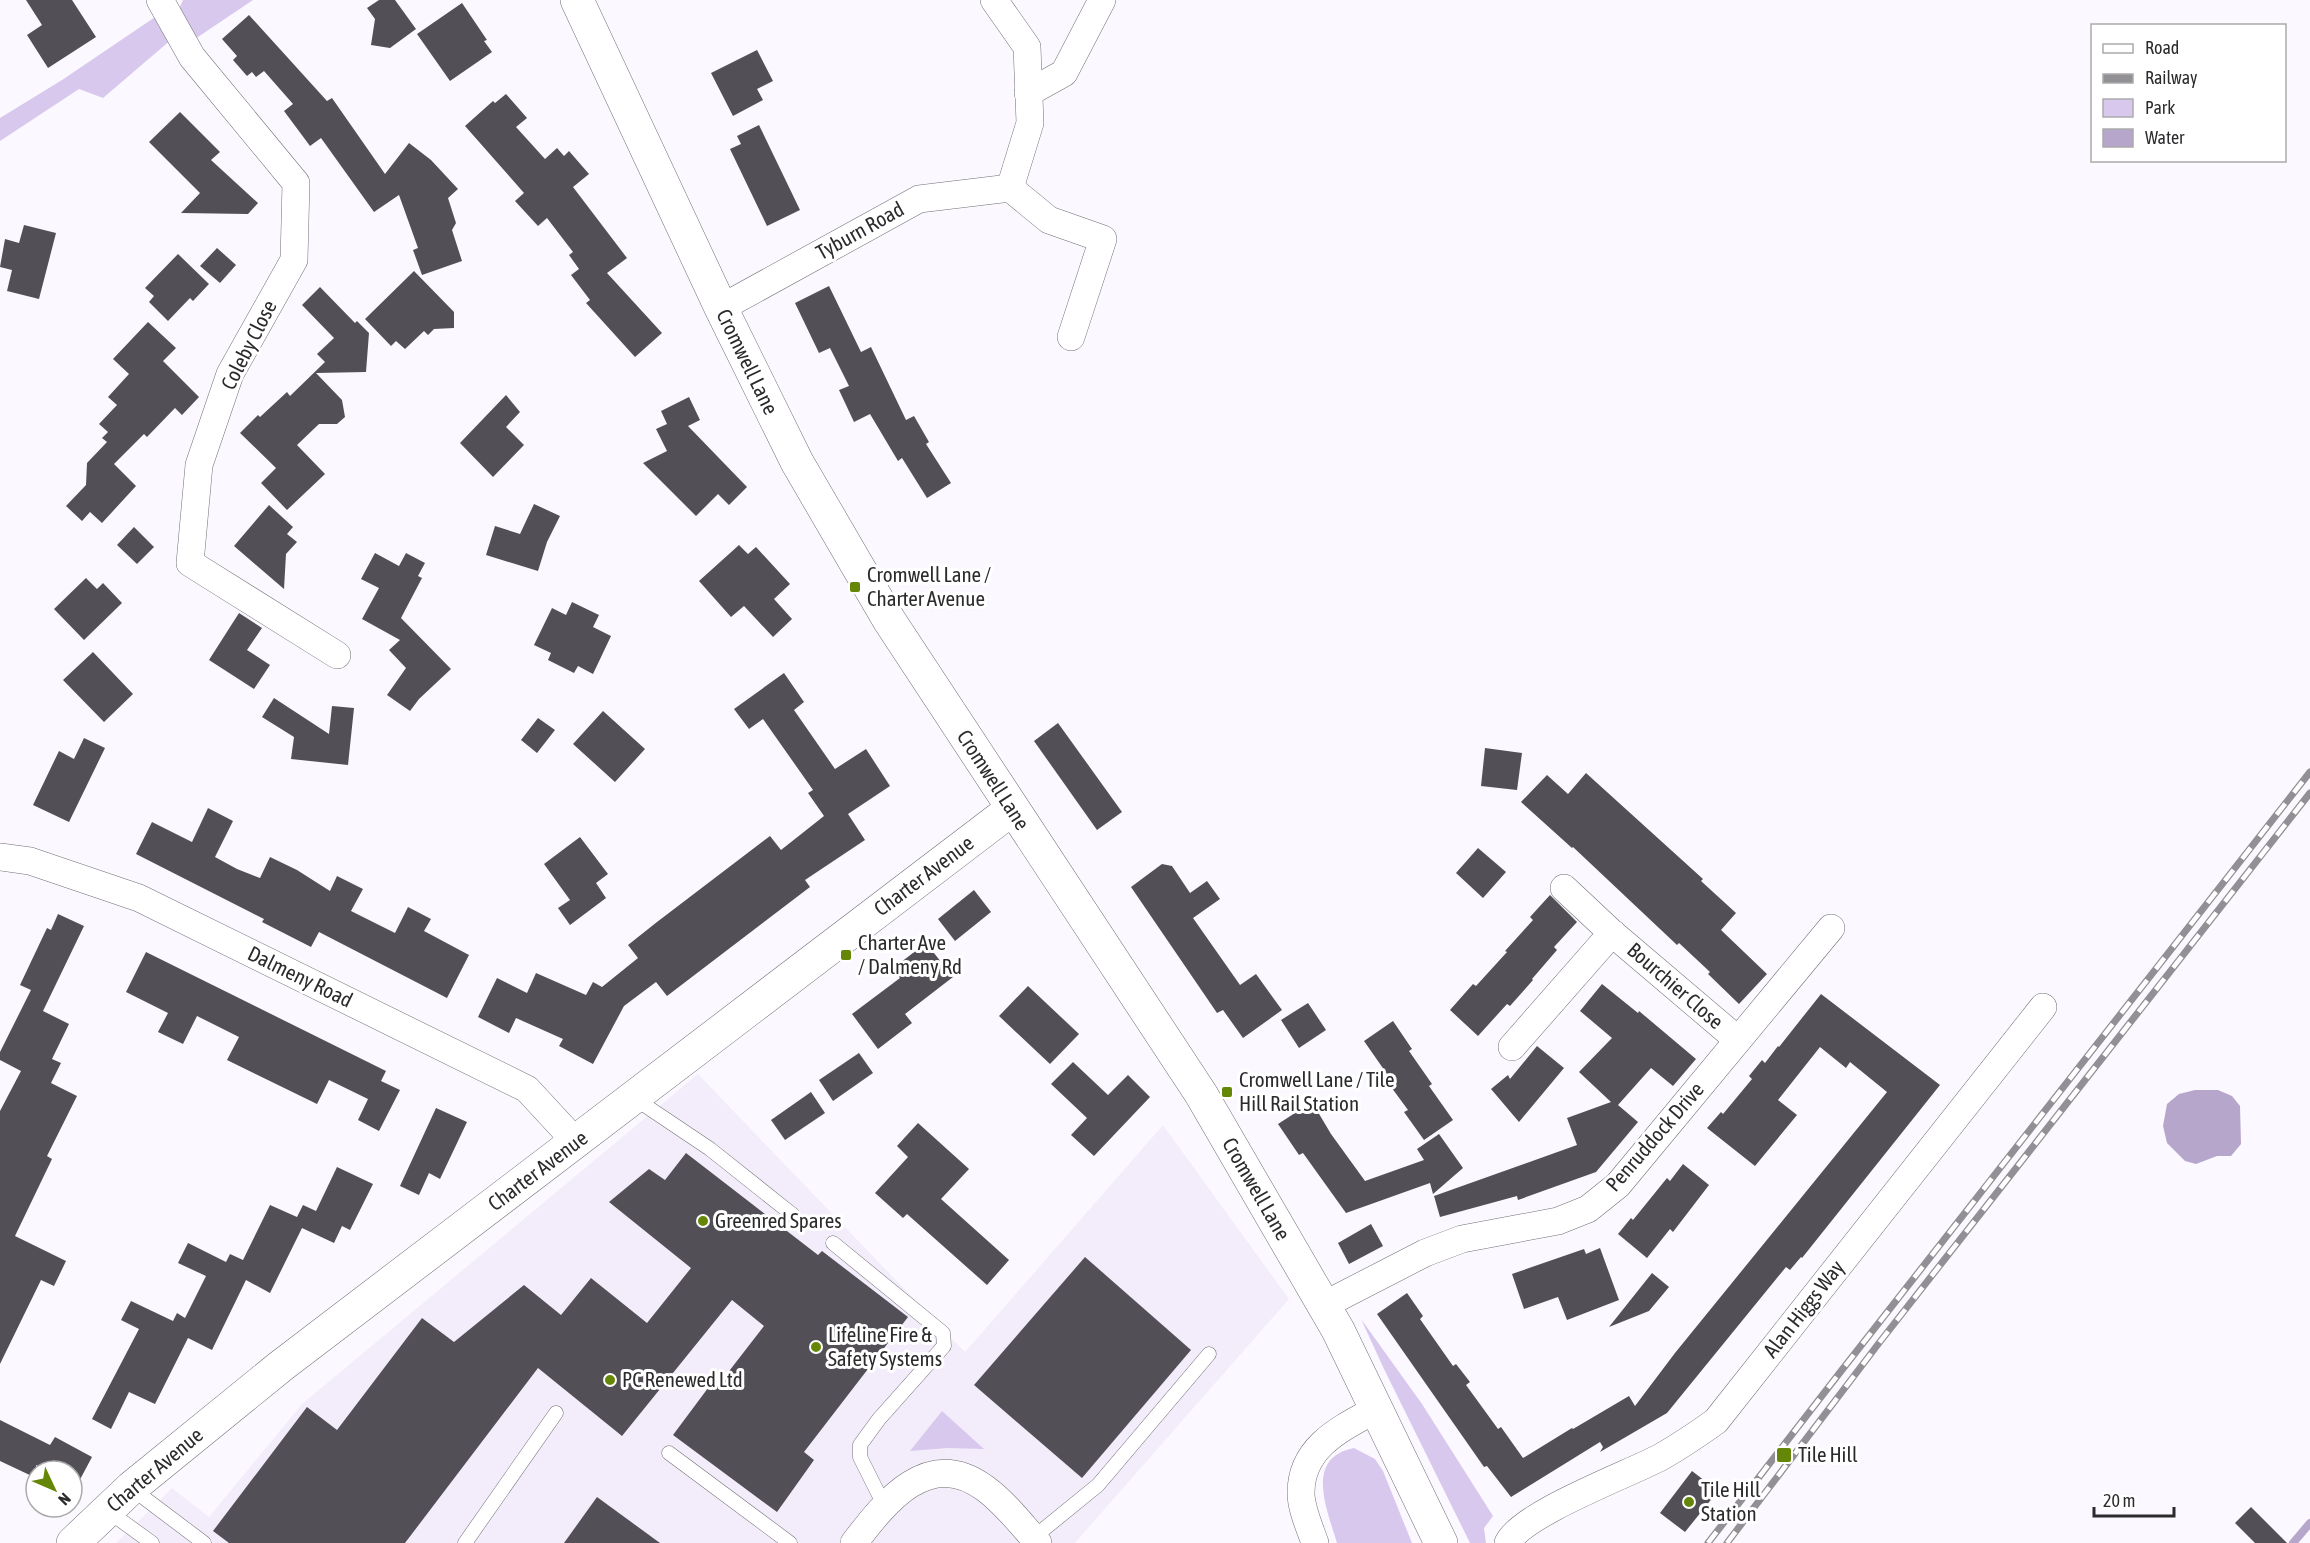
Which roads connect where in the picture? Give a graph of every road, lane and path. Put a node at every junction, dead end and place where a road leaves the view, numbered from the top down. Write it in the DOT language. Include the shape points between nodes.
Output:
graph roads {
  1 [pos="160,0"];
  2 [pos="577,0"];
  3 [pos="994,0"];
  4 [pos="1102,0"];
  5 [pos="1028,93"];
  6 [pos="1010,188"];
  7 [pos="721,308"];
  8 [pos="1071,337"];
  9 [pos="337,655"];
  10 [pos="1012,809"];
  11 [pos="0,857"];
  12 [pos="1564,888"];
  13 [pos="1831,927"];
  14 [pos="1612,933"];
  15 [pos="2043,1007"];
  16 [pos="1738,1040"];
  17 [pos="1512,1047"];
  18 [pos="634,1098"];
  19 [pos="576,1142"];
  20 [pos="793,1215"];
  21 [pos="832,1243"];
  22 [pos="1324,1305"];
  23 [pos="1209,1354"];
  24 [pos="1375,1410"];
  25 [pos="556,1413"];
  26 [pos="669,1453"];
  27 [pos="131,1488"];
  28 [pos="884,1505"];
  29 [pos="106,1510"];
  30 [pos="1036,1540"];
  31 [pos="73,1543"];
  32 [pos="152,1543"];
  33 [pos="204,1543"];
  34 [pos="465,1543"];
  35 [pos="790,1543"];
  36 [pos="854,1543"];
  37 [pos="1315,1543"];
  38 [pos="1442,1543"];
  39 [pos="1508,1543"];
  1 -- 9 [label="street, Coleby Close" via="192,57 296,183 294,260 230,375 199,465 190,563"];
  2 -- 7 [label="street, Cromwell Lane"];
  3 -- 5 [label="street" via="1027,47"];
  4 -- 5 [label="street" via="1064,73"];
  5 -- 6 [label="street" via="1030,123"];
  6 -- 7 [label="street, Tyburn Road" via="919,199"];
  6 -- 8 [label="street" via="1049,220 1104,239"];
  7 -- 10 [label="street, Cromwell Lane" via="797,462 889,620"];
  10 -- 18 [label="street, Charter Avenue"];
  10 -- 22 [label="street, Cromwell Lane" via="1201,1094"];
  11 -- 19 [label="street, Dalmeny Road" via="30,861 139,898 527,1089"];
  12 -- 14 [label="street, Bourchier Close"];
  13 -- 16 [label="street, Penruddock Drive"];
  14 -- 16 [label="street, Bourchier Close"];
  14 -- 17 [label="street, Bourchier Close"];
  15 -- 39 [label="street, Alan Higgs Way" via="1716,1421 1660,1458 1542,1514"];
  16 -- 22 [label="street, Penruddock Drive" via="1618,1185 1588,1209 1558,1221 1462,1239 1425,1253"];
  18 -- 19 [label="street, Charter Avenue"];
  18 -- 20 [label="lane" via="710,1149"];
  19 -- 27 [label="street, Charter Avenue" via="281,1366"];
  21 -- 28 [label="lane" via="943,1333 944,1346 860,1445 860,1456"];
  22 -- 24 [label="street, Cromwell Lane"];
  23 -- 30 [label="lane" via="1098,1485"];
  24 -- 37 [label="street" via="1320,1445 1304,1469 1301,1495"];
  24 -- 38 [label="street, Cromwell Lane"];
  25 -- 34 [label="lane"];
  26 -- 35 [label="lane"];
  27 -- 29 [label="street, Charter Avenue"];
  27 -- 33 [label="lane"];
  28 -- 30 [label="street" via="920,1479 947,1474 987,1490"];
  28 -- 36 [label="street"];
  29 -- 31 [label="street, Charter Avenue"];
  29 -- 32 [label="lane"];
}
